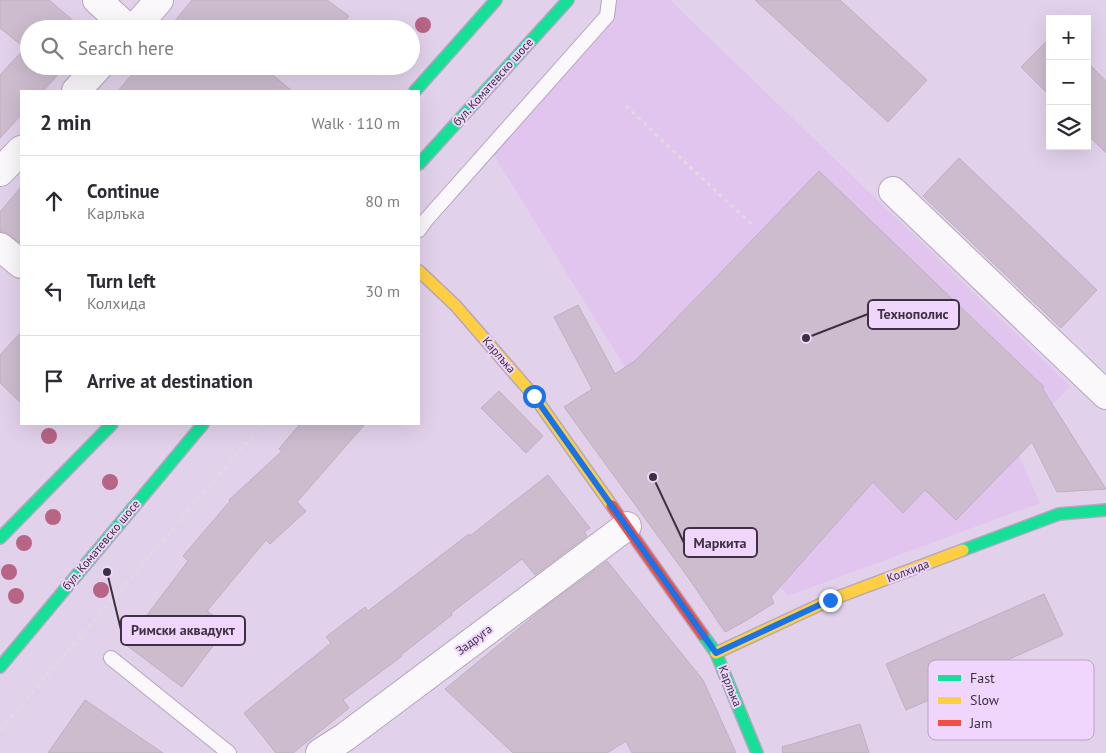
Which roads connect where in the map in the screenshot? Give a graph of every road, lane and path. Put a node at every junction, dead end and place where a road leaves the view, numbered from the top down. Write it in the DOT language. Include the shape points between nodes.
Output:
graph roads {
  1 [pos="96,0"];
  2 [pos="159,0"];
  3 [pos="496,0"];
  4 [pos="568,0"];
  5 [pos="609,0"];
  6 [pos="119,20"];
  7 [pos="142,20"];
  8 [pos="91,75"];
  9 [pos="77,90"];
  10 [pos="416,90"];
  11 [pos="626,106"];
  12 [pos="20,151"];
  13 [pos="420,163"];
  14 [pos="0,172"];
  15 [pos="893,190"];
  16 [pos="754,226"];
  17 [pos="420,229"];
  18 [pos="0,247"];
  19 [pos="20,263"];
  20 [pos="420,271"];
  21 [pos="1106,394"];
  22 [pos="111,425"];
  23 [pos="202,425"];
  24 [pos="262,425"];
  25 [pos="1106,510"];
  26 [pos="627,526"];
  27 [pos="0,538"];
  28 [pos="716,653"];
  29 [pos="111,658"];
  30 [pos="0,667"];
  31 [pos="0,730"];
  32 [pos="229,753"];
  33 [pos="320,753"];
  34 [pos="757,753"];
  1 -- 6 [label="street"];
  2 -- 7 [label="street"];
  3 -- 10 [label="street"];
  4 -- 13 [label="street, бул. Коматевско шосе"];
  5 -- 17 [label="lane" via="607,16"];
  8 -- 9 [label="street"];
  11 -- 16 [label="path"];
  12 -- 14 [label="street"];
  15 -- 21 [label="street"];
  18 -- 19 [label="street"];
  20 -- 26 [label="street, Карлъка" via="456,306 534,396"];
  22 -- 27 [label="street"];
  23 -- 30 [label="street, бул. Коматевско шосе"];
  24 -- 31 [label="path"];
  25 -- 28 [label="street, Колхида" via="1059,514 830,600"];
  26 -- 28 [label="street, Карлъка"];
  26 -- 33 [label="street, Задруга"];
  28 -- 34 [label="street, Карлъка"];
  29 -- 32 [label="lane"];
}
